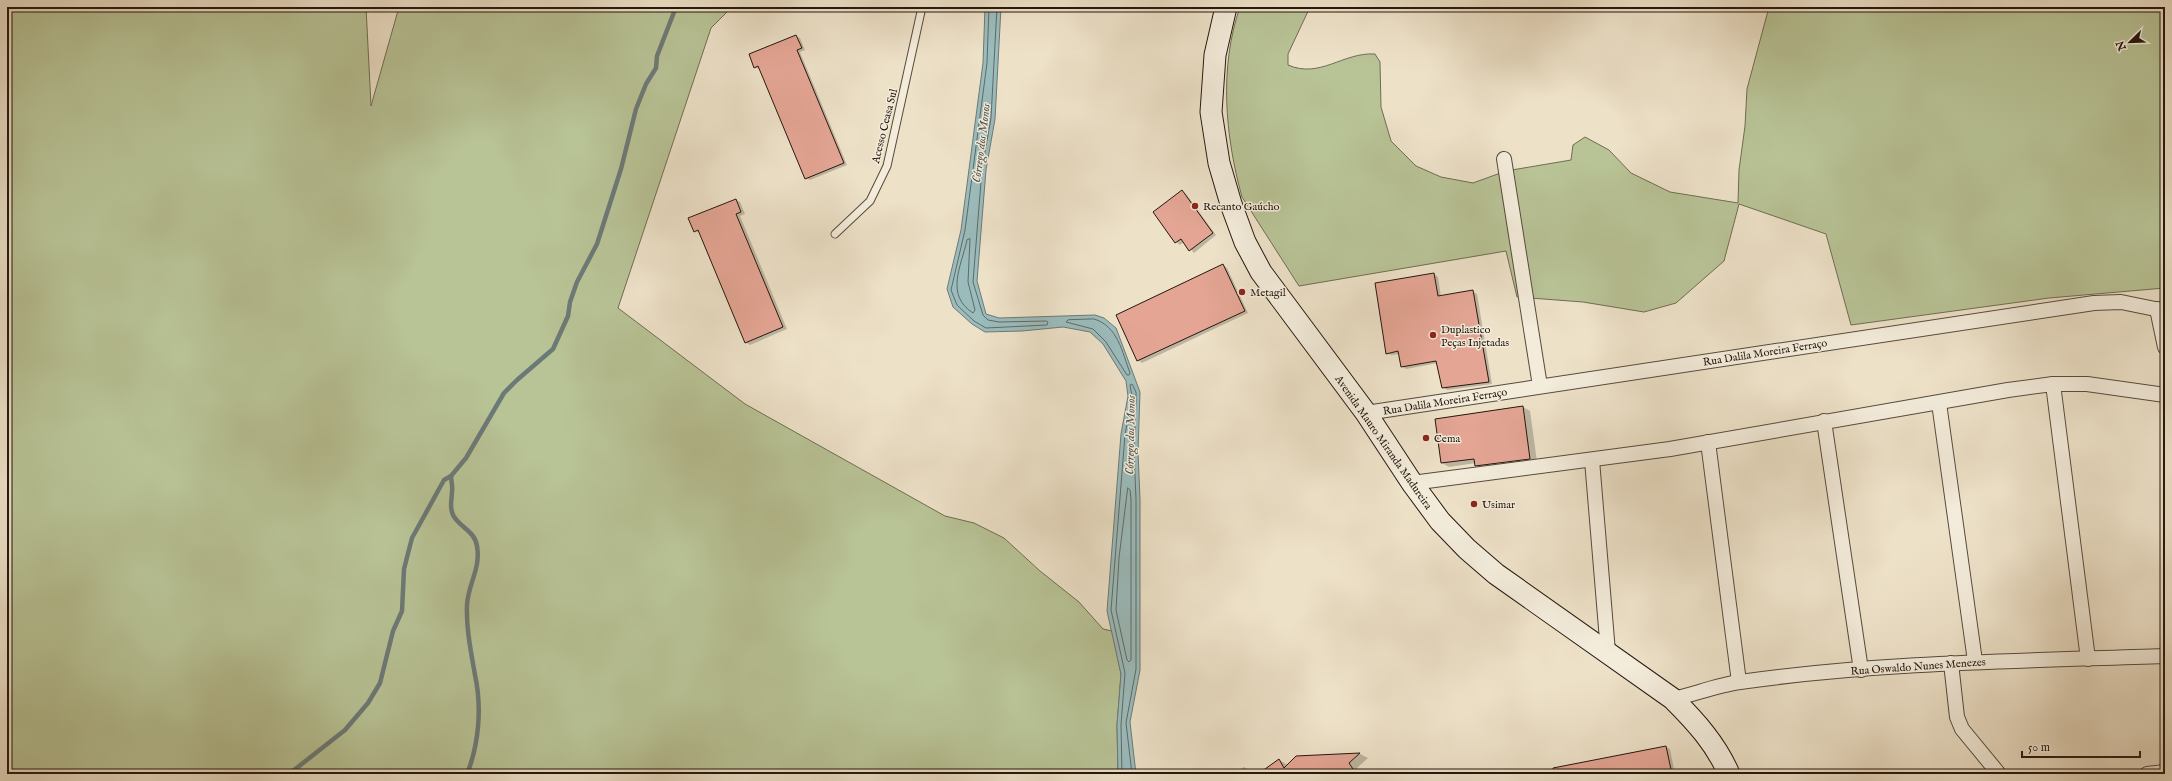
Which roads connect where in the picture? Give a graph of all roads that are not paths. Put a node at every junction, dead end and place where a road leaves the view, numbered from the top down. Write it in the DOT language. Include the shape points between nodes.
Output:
graph roads {
  1 [pos="922,7"];
  2 [pos="1226,7"];
  3 [pos="1504,159"];
  4 [pos="835,234"];
  5 [pos="2161,310"];
  6 [pos="2165,347"];
  7 [pos="2053,384"];
  8 [pos="1540,386"];
  9 [pos="2165,395"];
  10 [pos="1940,403"];
  11 [pos="1366,413"];
  12 [pos="1824,422"];
  13 [pos="1708,442"];
  14 [pos="1592,460"];
  15 [pos="1412,483"];
  16 [pos="1608,652"];
  17 [pos="2165,656"];
  18 [pos="2088,659"];
  19 [pos="1975,661"];
  20 [pos="1951,662"];
  21 [pos="1861,670"];
  22 [pos="1739,682"];
  23 [pos="1673,699"];
  24 [pos="2165,772"];
  25 [pos="1729,774"];
  26 [pos="1999,774"];
  27 [pos="2147,774"];
  1 -- 4 [label="lane, Acesso Ceasa Sul" via="887,166 870,201"];
  2 -- 11 [label="main road, Avenida Mauro Miranda Madureira" via="1215,55 1211,112 1219,163 1231,204 1245,242 1261,272"];
  3 -- 8 [label="street"];
  5 -- 6 [label="street"];
  5 -- 8 [label="street, Rua Dalila Moreira Ferraço" via="2121,302 2094,303"];
  7 -- 9 [label="street" via="2087,384"];
  7 -- 10 [label="street"];
  7 -- 18 [label="street"];
  8 -- 11 [label="street, Rua Dalila Moreira Ferraço"];
  10 -- 12 [label="street"];
  10 -- 19 [label="street"];
  11 -- 15 [label="main road, Avenida Mauro Miranda Madureira"];
  12 -- 13 [label="street"];
  12 -- 21 [label="street"];
  13 -- 14 [label="street"];
  13 -- 22 [label="street"];
  14 -- 15 [label="street"];
  14 -- 16 [label="street"];
  15 -- 16 [label="main road, Avenida Mauro Miranda Madureira" via="1440,521 1466,549 1496,574"];
  16 -- 23 [label="main road, Avenida Mauro Miranda Madureira"];
  17 -- 18 [label="street, Rua Oswaldo Nunes Menezes"];
  18 -- 19 [label="street, Rua Oswaldo Nunes Menezes"];
  19 -- 20 [label="street, Rua Oswaldo Nunes Menezes"];
  20 -- 21 [label="street, Rua Oswaldo Nunes Menezes"];
  20 -- 26 [label="street" via="1957,716 1962,729"];
  21 -- 22 [label="street, Rua Oswaldo Nunes Menezes"];
  22 -- 23 [label="street, Rua Oswaldo Nunes Menezes"];
  23 -- 25 [label="main road, Avenida Mauro Miranda Madureira" via="1698,723 1720,755"];
  24 -- 27 [label="street"];
}
